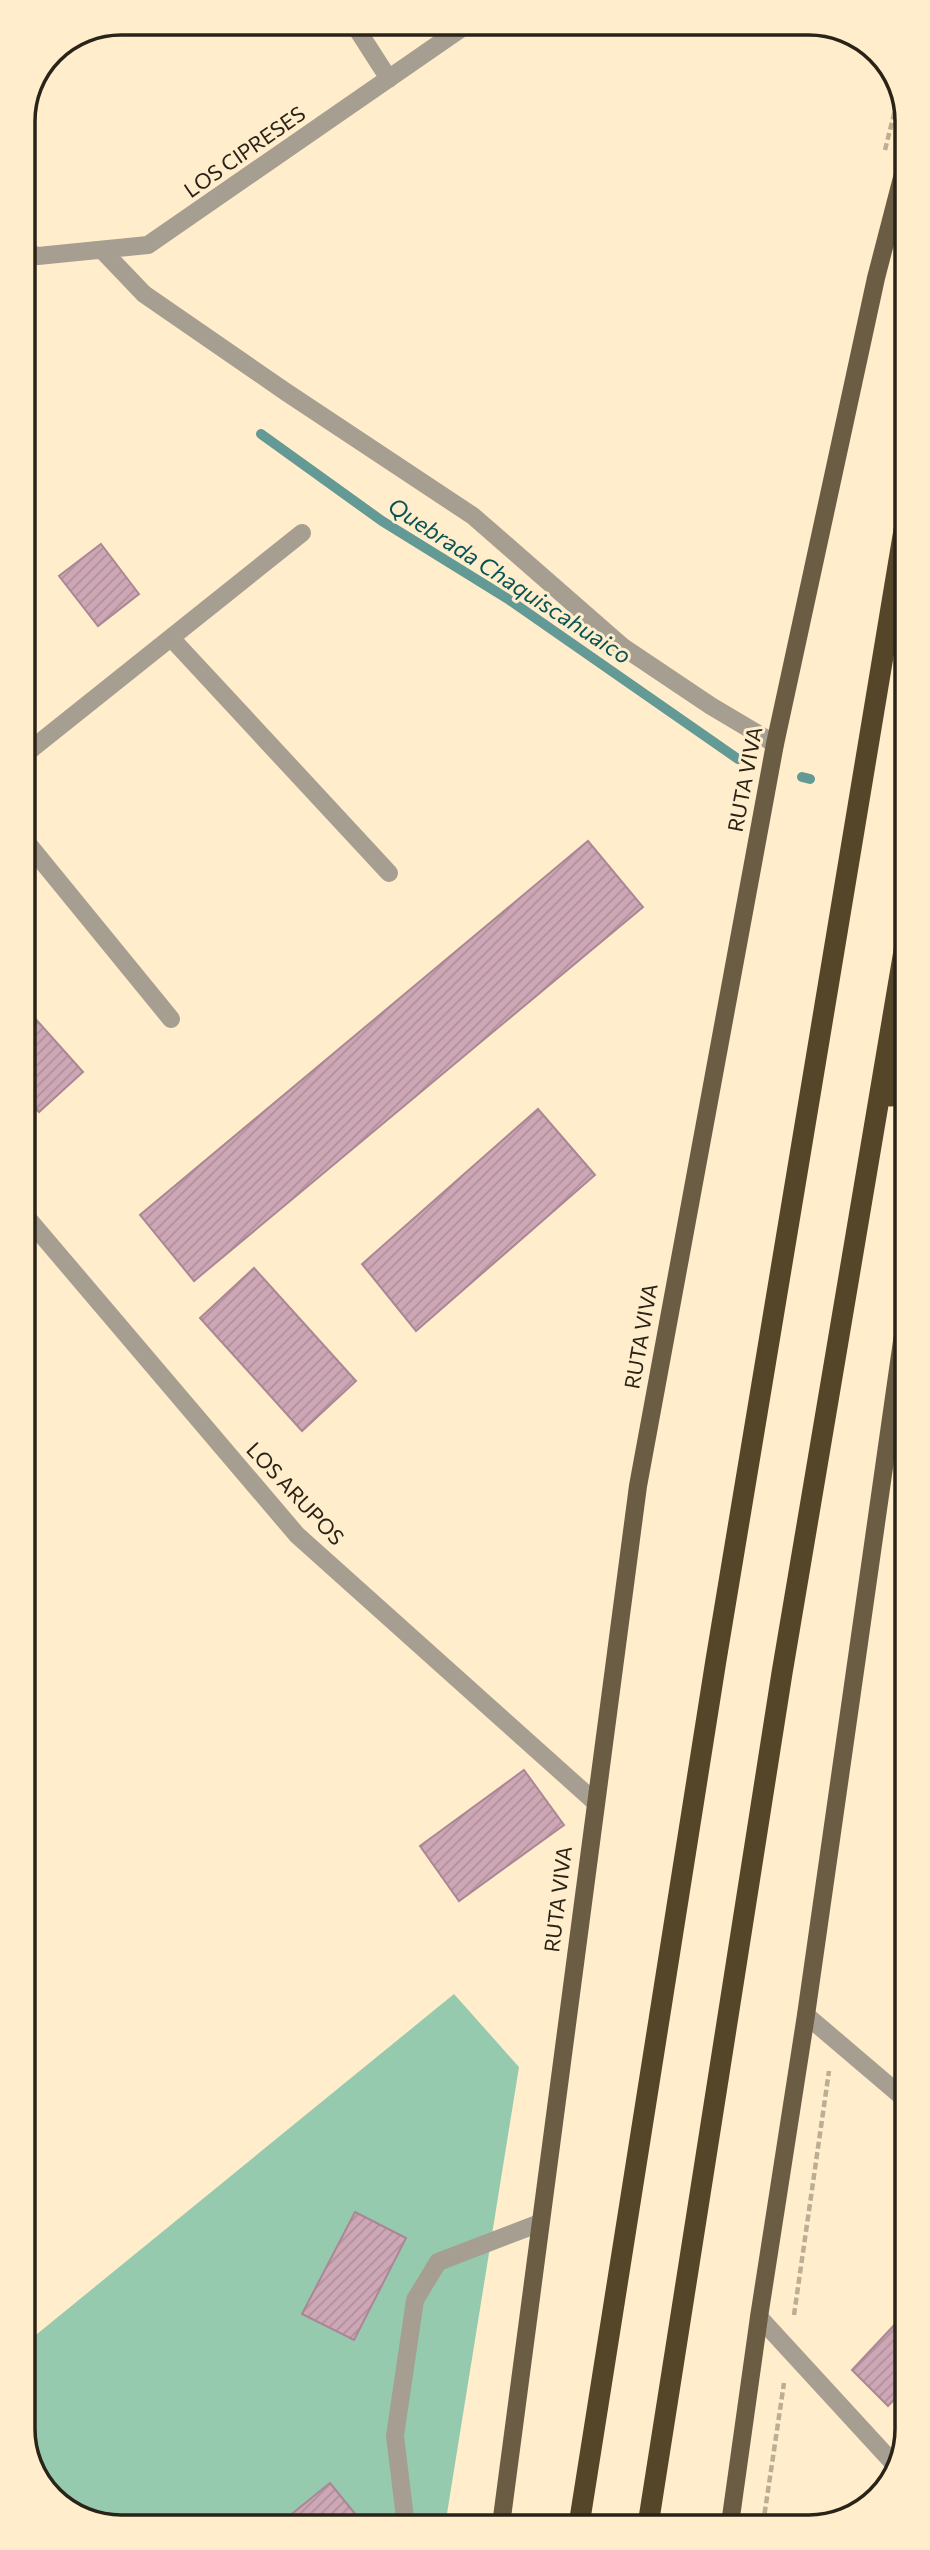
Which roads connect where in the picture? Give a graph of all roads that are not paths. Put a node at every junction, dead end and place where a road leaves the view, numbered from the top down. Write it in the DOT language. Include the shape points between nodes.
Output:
graph roads {
  1 [pos="361,35"];
  2 [pos="445,35"];
  3 [pos="389,79"];
  4 [pos="895,205"];
  5 [pos="102,250"];
  6 [pos="35,255"];
  7 [pos="303,533"];
  8 [pos="895,584"];
  9 [pos="172,639"];
  10 [pos="775,744"];
  11 [pos="35,746"];
  12 [pos="35,852"];
  13 [pos="389,873"];
  14 [pos="895,1004"];
  15 [pos="171,1019"];
  16 [pos="895,1083"];
  17 [pos="867,1171"];
  18 [pos="35,1227"];
  19 [pos="895,1390"];
  20 [pos="595,1802"];
  21 [pos="806,2015"];
  22 [pos="895,2091"];
  23 [pos="540,2223"];
  24 [pos="759,2317"];
  25 [pos="889,2459"];
  26 [pos="405,2515"];
  27 [pos="502,2515"];
  28 [pos="581,2515"];
  29 [pos="650,2515"];
  30 [pos="731,2515"];
  1 -- 3 [label="street"];
  2 -- 3 [label="street, LOS CIPRESES"];
  3 -- 5 [label="street, LOS CIPRESES" via="148,245"];
  4 -- 10 [label="main road, RUTA VIVA"];
  5 -- 6 [label="street, LOS CIPRESES"];
  5 -- 10 [label="street" via="144,294 473,516 623,647"];
  7 -- 9 [label="street"];
  8 -- 28 [label="highway"];
  9 -- 11 [label="street"];
  9 -- 13 [label="street"];
  10 -- 20 [label="main road, RUTA VIVA" via="638,1486"];
  12 -- 15 [label="street"];
  14 -- 17 [label="highway"];
  16 -- 17 [label="highway"];
  17 -- 29 [label="highway" via="782,1673"];
  18 -- 20 [label="street, LOS ARUPOS" via="297,1535"];
  19 -- 21 [label="main road"];
  20 -- 23 [label="main road, RUTA VIVA"];
  21 -- 22 [label="street"];
  21 -- 24 [label="main road"];
  23 -- 26 [label="street" via="438,2262 415,2300 395,2435"];
  23 -- 27 [label="main road, RUTA VIVA"];
  24 -- 25 [label="street"];
  24 -- 30 [label="main road"];
}
